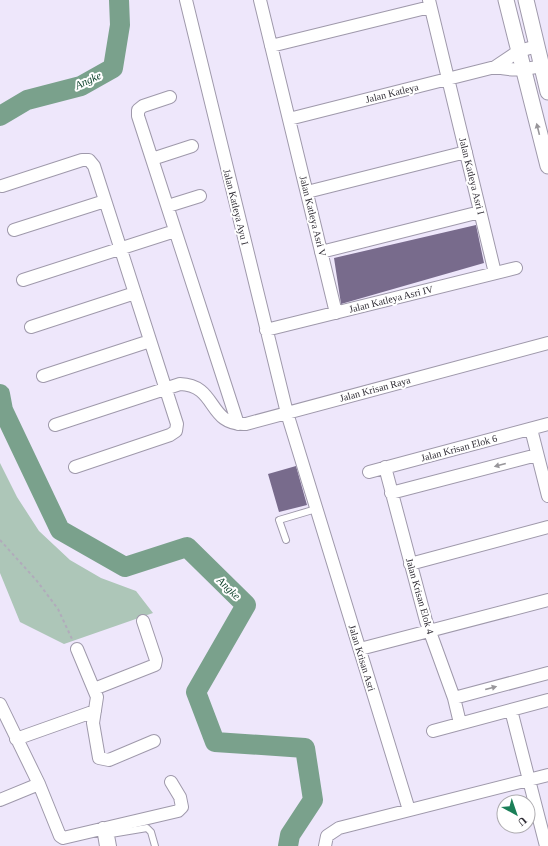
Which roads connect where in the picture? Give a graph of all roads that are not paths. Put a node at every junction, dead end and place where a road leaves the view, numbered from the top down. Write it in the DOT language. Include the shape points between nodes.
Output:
graph roads {
  1 [pos="186,0"];
  2 [pos="260,0"];
  3 [pos="506,0"];
  4 [pos="526,0"];
  5 [pos="430,3"];
  6 [pos="271,46"];
  7 [pos="536,46"];
  8 [pos="519,51"];
  9 [pos="541,66"];
  10 [pos="495,67"];
  11 [pos="524,71"];
  12 [pos="448,80"];
  13 [pos="548,92"];
  14 [pos="170,98"];
  15 [pos="289,119"];
  16 [pos="192,146"];
  17 [pos="466,152"];
  18 [pos="152,159"];
  19 [pos="548,166"];
  20 [pos="2,186"];
  21 [pos="307,192"];
  22 [pos="200,196"];
  23 [pos="105,201"];
  24 [pos="168,206"];
  25 [pos="480,212"];
  26 [pos="14,230"];
  27 [pos="175,231"];
  28 [pos="120,248"];
  29 [pos="321,252"];
  30 [pos="516,268"];
  31 [pos="495,273"];
  32 [pos="23,280"];
  33 [pos="135,293"];
  34 [pos="336,313"];
  35 [pos="31,327"];
  36 [pos="266,330"];
  37 [pos="150,341"];
  38 [pos="548,343"];
  39 [pos="42,376"];
  40 [pos="166,389"];
  41 [pos="287,413"];
  42 [pos="238,424"];
  43 [pos="548,424"];
  44 [pos="55,425"];
  45 [pos="531,429"];
  46 [pos="537,455"];
  47 [pos="75,467"];
  48 [pos="385,468"];
  49 [pos="369,472"];
  50 [pos="391,493"];
  51 [pos="548,496"];
  52 [pos="316,509"];
  53 [pos="548,528"];
  54 [pos="286,540"];
  55 [pos="410,564"];
  56 [pos="548,600"];
  57 [pos="143,621"];
  58 [pos="429,631"];
  59 [pos="77,649"];
  60 [pos="360,650"];
  61 [pos="548,673"];
  62 [pos="94,689"];
  63 [pos="454,698"];
  64 [pos="548,700"];
  65 [pos="0,704"];
  66 [pos="511,710"];
  67 [pos="95,711"];
  68 [pos="460,723"];
  69 [pos="433,731"];
  70 [pos="16,739"];
  71 [pos="154,741"];
  72 [pos="548,776"];
  73 [pos="529,780"];
  74 [pos="171,782"];
  75 [pos="39,784"];
  76 [pos="0,800"];
  77 [pos="409,810"];
  78 [pos="108,830"];
  79 [pos="106,846"];
  80 [pos="113,846"];
  81 [pos="155,846"];
  82 [pos="325,846"];
  83 [pos="546,846"];
  1 -- 36 [label="street, Jalan Katleya Ayu I"];
  2 -- 6 [label="street, Jalan Katleya Asri V"];
  3 -- 8 [label="street"];
  4 -- 7 [label="street"];
  5 -- 6 [label="street"];
  5 -- 12 [label="street, Jalan Katleya Asri I"];
  6 -- 15 [label="street, Jalan Katleya Asri V"];
  7 -- 8 [label="street, Jalan Katleya"];
  7 -- 9 [label="street"];
  8 -- 10 [label="street, Jalan Katleya"];
  8 -- 11 [label="street"];
  9 -- 11 [label="street, Jalan Katleya"];
  9 -- 13 [label="street"];
  10 -- 11 [label="street, Jalan Katleya"];
  10 -- 12 [label="street, Jalan Katleya"];
  19 -- 11 [label="street, one-way"];
  12 -- 15 [label="street, Jalan Katleya"];
  12 -- 17 [label="street, Jalan Katleya Asri I"];
  14 -- 18 [label="street" via="138,110"];
  15 -- 21 [label="street, Jalan Katleya Asri V"];
  16 -- 18 [label="street"];
  17 -- 21 [label="street"];
  17 -- 25 [label="street, Jalan Katleya Asri I"];
  18 -- 24 [label="street"];
  20 -- 23 [label="street" via="82,160 89,160 94,166"];
  21 -- 29 [label="street, Jalan Katleya Asri V"];
  22 -- 24 [label="street"];
  23 -- 26 [label="street"];
  23 -- 28 [label="street"];
  24 -- 27 [label="street"];
  25 -- 29 [label="street"];
  25 -- 31 [label="street, Jalan Katleya Asri I"];
  27 -- 28 [label="street"];
  27 -- 42 [label="street"];
  28 -- 32 [label="street"];
  28 -- 33 [label="street"];
  29 -- 34 [label="street, Jalan Katleya Asri V"];
  30 -- 31 [label="street, Jalan Katleya Asri IV"];
  31 -- 34 [label="street, Jalan Katleya Asri IV"];
  33 -- 35 [label="street"];
  33 -- 37 [label="street"];
  34 -- 36 [label="street, Jalan Katleya Asri IV"];
  36 -- 41 [label="street, Jalan Katleya Ayu I"];
  37 -- 39 [label="street"];
  37 -- 40 [label="street"];
  38 -- 41 [label="street, Jalan Krisan Raya"];
  40 -- 42 [label="street" via="189,384 203,393 228,423"];
  40 -- 44 [label="street"];
  40 -- 47 [label="street" via="178,424 176,431"];
  41 -- 42 [label="street, Jalan Krisan Raya"];
  41 -- 52 [label="street, Jalan Krisan Asri"];
  43 -- 45 [label="street, Jalan Krisan Elok 6"];
  45 -- 46 [label="street"];
  45 -- 48 [label="street, Jalan Krisan Elok 6"];
  46 -- 50 [label="street, one-way"];
  46 -- 51 [label="street"];
  48 -- 49 [label="street, Jalan Krisan Elok 6"];
  48 -- 50 [label="street, Jalan Krisan Elok 4"];
  50 -- 55 [label="street, Jalan Krisan Elok 4"];
  52 -- 54 [label="lane" via="280,520"];
  52 -- 60 [label="street, Jalan Krisan Asri"];
  53 -- 55 [label="street"];
  55 -- 58 [label="street, Jalan Krisan Elok 4"];
  56 -- 58 [label="street"];
  57 -- 62 [label="street" via="156,660 155,665"];
  58 -- 60 [label="street"];
  58 -- 63 [label="street, Jalan Krisan Elok 4"];
  59 -- 62 [label="street"];
  60 -- 77 [label="street, Jalan Krisan Asri"];
  63 -- 61 [label="street, one-way"];
  62 -- 67 [label="street" via="97,702"];
  63 -- 68 [label="street, Jalan Krisan Elok 4"];
  64 -- 66 [label="street"];
  65 -- 70 [label="street"];
  66 -- 68 [label="street"];
  66 -- 73 [label="street"];
  67 -- 70 [label="street"];
  67 -- 71 [label="street" via="93,724 101,760 124,755"];
  68 -- 69 [label="street"];
  70 -- 75 [label="street"];
  72 -- 73 [label="street"];
  73 -- 77 [label="street"];
  73 -- 83 [label="street"];
  74 -- 78 [label="street" via="181,800 180,811"];
  75 -- 76 [label="street"];
  75 -- 78 [label="street" via="61,837"];
  77 -- 82 [label="street" via="339,828 327,836"];
  78 -- 79 [label="street"];
  78 -- 80 [label="lane"];
  78 -- 81 [label="lane" via="147,828 151,832"];
}
